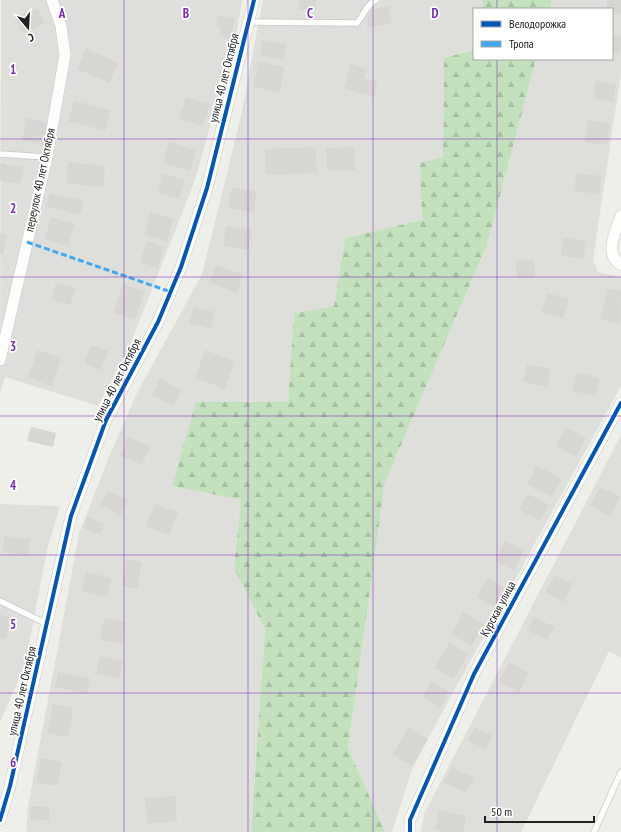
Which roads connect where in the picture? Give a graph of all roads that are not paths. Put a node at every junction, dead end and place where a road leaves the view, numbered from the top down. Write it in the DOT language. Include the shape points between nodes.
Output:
graph roads {
  1 [pos="52,0"];
  2 [pos="254,0"];
  3 [pos="376,0"];
  4 [pos="248,22"];
  5 [pos="0,154"];
  6 [pos="47,157"];
  7 [pos="621,216"];
  8 [pos="621,265"];
  9 [pos="0,360"];
  10 [pos="621,403"];
  11 [pos="0,601"];
  12 [pos="48,624"];
  13 [pos="621,772"];
  14 [pos="0,820"];
  15 [pos="410,832"];
  16 [pos="594,832"];
  1 -- 6 [label="street, переулок 40 лет Октября" via="61,26 65,55"];
  2 -- 4 [label="street, улица 40 лет Октября"];
  3 -- 4 [label="lane" via="365,8 357,23"];
  4 -- 12 [label="street, улица 40 лет Октября" via="207,188 181,267 158,322 106,420 71,516"];
  5 -- 6 [label="lane"];
  6 -- 9 [label="street, переулок 40 лет Октября"];
  7 -- 8 [label="street" via="611,250 616,262"];
  10 -- 15 [label="street, Курская улица" via="474,674 410,820"];
  11 -- 12 [label="lane"];
  12 -- 14 [label="street, улица 40 лет Октября"];
  13 -- 16 [label="lane"];
}
